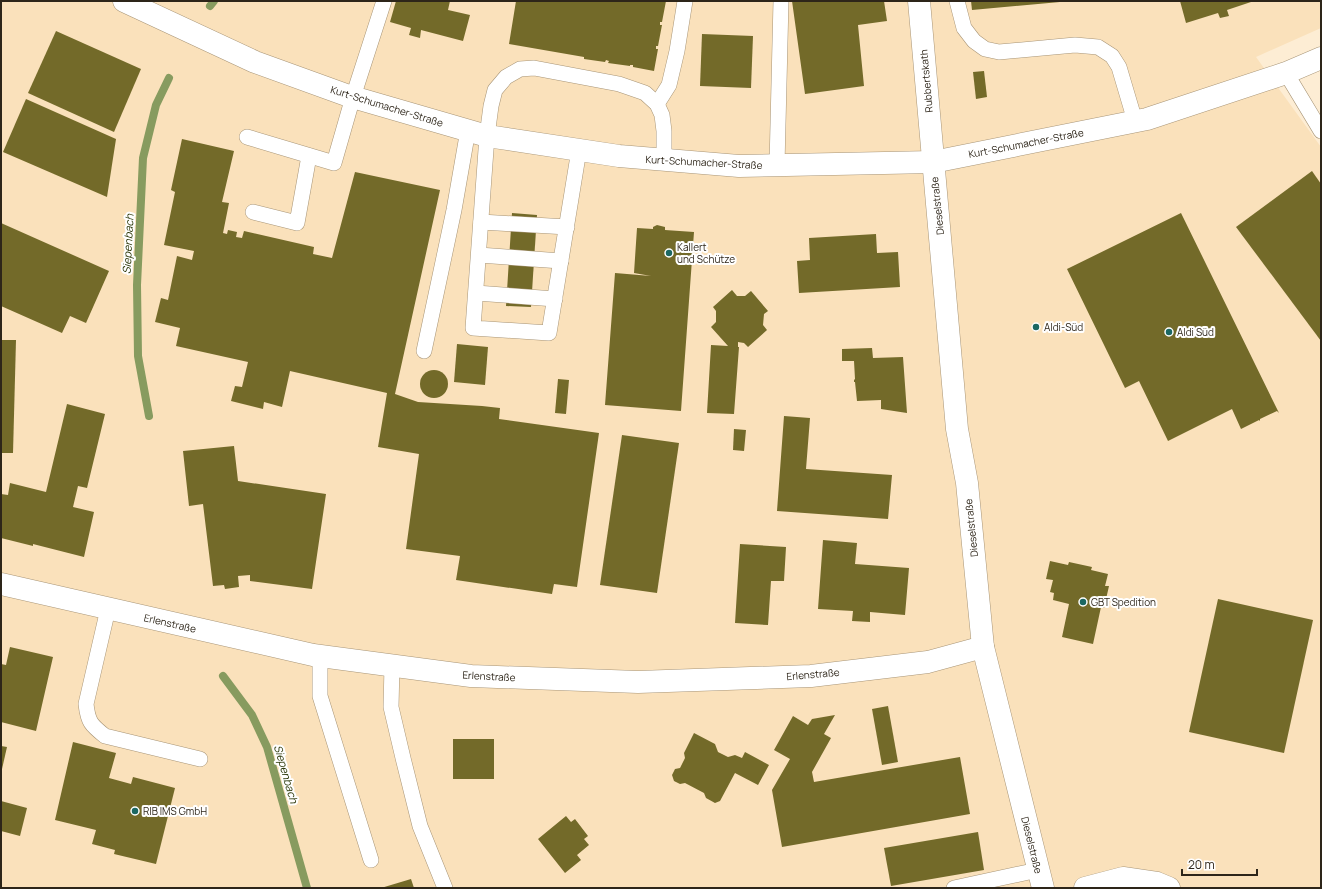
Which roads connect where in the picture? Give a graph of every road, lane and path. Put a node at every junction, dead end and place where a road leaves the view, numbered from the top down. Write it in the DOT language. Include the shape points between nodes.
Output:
graph roads {
  1 [pos="124,1"];
  2 [pos="384,1"];
  3 [pos="685,1"];
  4 [pos="781,1"];
  5 [pos="919,1"];
  6 [pos="957,1"];
  7 [pos="1321,58"];
  8 [pos="1286,73"];
  9 [pos="353,97"];
  10 [pos="657,104"];
  11 [pos="1135,121"];
  12 [pos="1321,130"];
  13 [pos="478,133"];
  14 [pos="246,137"];
  15 [pos="580,150"];
  16 [pos="309,156"];
  17 [pos="664,160"];
  18 [pos="933,162"];
  19 [pos="777,165"];
  20 [pos="253,212"];
  21 [pos="481,222"];
  22 [pos="567,227"];
  23 [pos="478,254"];
  24 [pos="561,260"];
  25 [pos="476,293"];
  26 [pos="555,299"];
  27 [pos="424,351"];
  28 [pos="1,584"];
  29 [pos="108,609"];
  30 [pos="983,647"];
  31 [pos="320,656"];
  32 [pos="392,666"];
  33 [pos="200,759"];
  34 [pos="371,860"];
  35 [pos="1040,879"];
  36 [pos="444,888"];
  37 [pos="954,888"];
  38 [pos="1085,888"];
  39 [pos="1169,888"];
  1 -- 9 [label="street, Kurt-Schumacher-Straße" via="255,62"];
  2 -- 9 [label="lane"];
  3 -- 10 [label="lane" via="677,51 668,85"];
  4 -- 19 [label="lane"];
  5 -- 18 [label="street, Rubbertskath"];
  6 -- 11 [label="lane" via="964,28 974,41 985,49 999,52 1074,45 1098,47 1112,56 1119,67"];
  7 -- 8 [label="street, Kurt-Schumacher-Straße"];
  8 -- 11 [label="street, Kurt-Schumacher-Straße"];
  8 -- 12 [label="lane"];
  9 -- 13 [label="street, Kurt-Schumacher-Straße"];
  9 -- 16 [label="lane" via="334,163"];
  10 -- 13 [label="lane" via="645,93 619,84 534,68 520,69 506,77 495,90 491,106"];
  10 -- 17 [label="lane" via="663,120"];
  11 -- 18 [label="street, Kurt-Schumacher-Straße"];
  13 -- 15 [label="street, Kurt-Schumacher-Straße"];
  13 -- 21 [label="lane"];
  13 -- 27 [label="lane" via="454,210"];
  14 -- 16 [label="lane"];
  15 -- 17 [label="street, Kurt-Schumacher-Straße"];
  15 -- 22 [label="lane"];
  16 -- 20 [label="lane" via="297,223"];
  17 -- 19 [label="street, Kurt-Schumacher-Straße" via="739,166"];
  18 -- 19 [label="street, Kurt-Schumacher-Straße"];
  18 -- 30 [label="street, Dieselstraße" via="957,429 967,483"];
  21 -- 22 [label="lane"];
  21 -- 23 [label="lane"];
  22 -- 24 [label="lane"];
  23 -- 24 [label="lane"];
  23 -- 25 [label="lane"];
  24 -- 26 [label="lane"];
  25 -- 26 [label="lane"];
  25 -- 26 [label="lane" via="473,328 549,333"];
  28 -- 29 [label="street, Erlenstraße"];
  29 -- 31 [label="street, Erlenstraße"];
  29 -- 33 [label="lane" via="86,704 87,717 105,736"];
  30 -- 32 [label="street, Erlenstraße" via="928,662 811,676 638,682 471,676"];
  30 -- 35 [label="street, Dieselstraße"];
  31 -- 32 [label="street, Erlenstraße"];
  31 -- 34 [label="lane" via="320,696"];
  32 -- 36 [label="lane" via="391,707 420,826"];
  35 -- 37 [label="lane"];
  38 -- 39 [label="street" via="1124,878 1157,883"];
}
